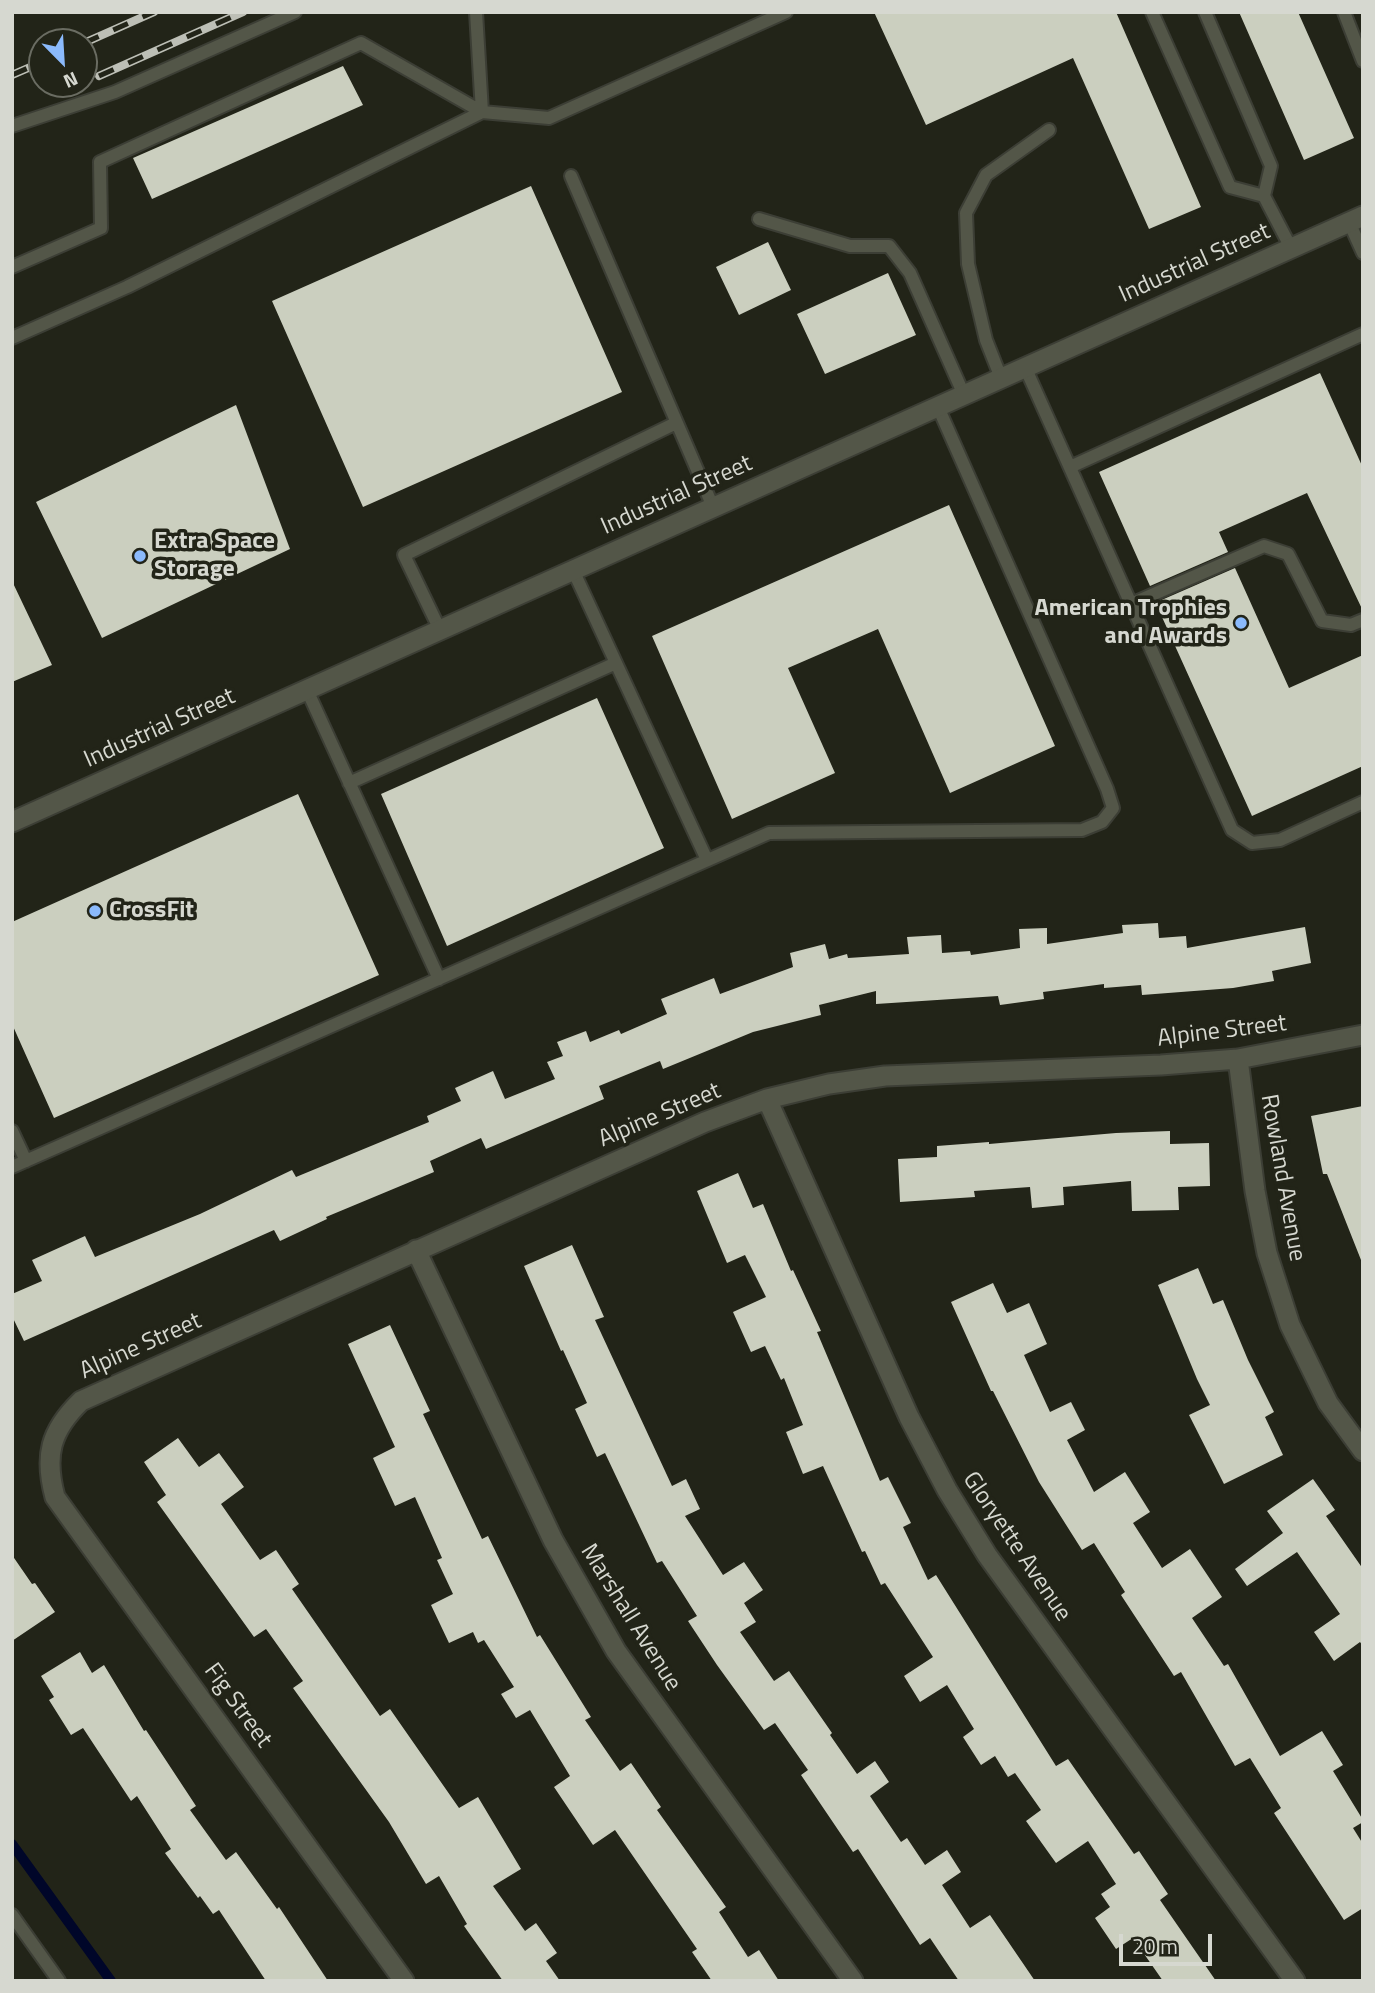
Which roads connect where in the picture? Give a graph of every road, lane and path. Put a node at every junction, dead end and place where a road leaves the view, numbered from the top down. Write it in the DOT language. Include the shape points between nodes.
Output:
graph roads {
  1 [pos="295,12"];
  2 [pos="476,12"];
  3 [pos="786,12"];
  4 [pos="1152,12"];
  5 [pos="1205,12"];
  6 [pos="1344,12"];
  7 [pos="1363,61"];
  8 [pos="482,112"];
  9 [pos="12,126"];
  10 [pos="1049,130"];
  11 [pos="570,176"];
  12 [pos="1264,196"];
  13 [pos="759,219"];
  14 [pos="1356,219"];
  15 [pos="1291,248"];
  16 [pos="1363,253"];
  17 [pos="12,267"];
  18 [pos="1363,334"];
  19 [pos="12,338"];
  20 [pos="1025,367"];
  21 [pos="1001,378"];
  22 [pos="964,395"];
  23 [pos="938,407"];
  24 [pos="676,423"];
  25 [pos="1070,467"];
  26 [pos="713,508"];
  27 [pos="573,570"];
  28 [pos="1131,604"];
  29 [pos="1363,620"];
  30 [pos="440,630"];
  31 [pos="616,663"];
  32 [pos="307,690"];
  33 [pos="349,783"];
  34 [pos="1363,803"];
  35 [pos="12,822"];
  36 [pos="706,860"];
  37 [pos="439,979"];
  38 [pos="1363,1035"];
  39 [pos="1238,1059"];
  40 [pos="767,1099"];
  41 [pos="12,1131"];
  42 [pos="26,1161"];
  43 [pos="12,1167"];
  44 [pos="416,1250"];
  45 [pos="1363,1451"];
  46 [pos="50,1453"];
  47 [pos="12,1915"];
  48 [pos="59,1981"];
  49 [pos="404,1981"];
  50 [pos="853,1981"];
  51 [pos="1295,1981"];
  1 -- 9 [label="lane" via="115,92"];
  2 -- 8 [label="lane"];
  3 -- 8 [label="lane" via="549,118"];
  4 -- 12 [label="lane" via="1230,187"];
  5 -- 12 [label="lane" via="1271,166"];
  6 -- 7 [label="lane"];
  8 -- 17 [label="lane" via="361,43 100,162 101,228"];
  8 -- 19 [label="lane" via="127,288"];
  10 -- 21 [label="lane" via="986,175 966,213 968,264 986,340"];
  11 -- 24 [label="lane"];
  12 -- 15 [label="lane"];
  13 -- 22 [label="lane" via="850,246 889,246 910,273"];
  14 -- 15 [label="street, Industrial Street"];
  14 -- 16 [label="lane"];
  15 -- 20 [label="street, Industrial Street"];
  18 -- 25 [label="lane"];
  20 -- 21 [label="street, Industrial Street"];
  20 -- 25 [label="lane"];
  21 -- 22 [label="street, Industrial Street"];
  22 -- 23 [label="street, Industrial Street"];
  23 -- 26 [label="street, Industrial Street"];
  23 -- 36 [label="lane" via="1113,808 1102,822 1082,830 769,833"];
  24 -- 26 [label="lane"];
  24 -- 30 [label="lane" via="404,555"];
  25 -- 28 [label="lane"];
  26 -- 27 [label="street, Industrial Street"];
  27 -- 30 [label="street, Industrial Street"];
  27 -- 31 [label="lane"];
  28 -- 29 [label="lane" via="1264,546 1288,554 1322,621 1352,625"];
  28 -- 34 [label="lane" via="1232,830 1252,843 1280,840"];
  30 -- 32 [label="street, Industrial Street"];
  31 -- 33 [label="lane"];
  31 -- 36 [label="lane"];
  32 -- 33 [label="lane"];
  32 -- 35 [label="street, Industrial Street"];
  33 -- 37 [label="lane"];
  36 -- 37 [label="lane"];
  37 -- 42 [label="lane"];
  38 -- 39 [label="street, Alpine Street"];
  39 -- 40 [label="street, Alpine Street" via="885,1076"];
  39 -- 45 [label="street, Rowland Avenue" via="1267,1253 1290,1325 1328,1403"];
  40 -- 44 [label="street, Alpine Street"];
  40 -- 51 [label="street, Gloryette Avenue" via="909,1417 947,1490 987,1555"];
  41 -- 42 [label="lane"];
  42 -- 43 [label="lane"];
  44 -- 46 [label="street, Alpine Street" via="81,1401 64,1418"];
  44 -- 50 [label="street, Marshall Avenue" via="553,1540 616,1651"];
  46 -- 49 [label="street, Fig Street" via="48,1474 55,1497"];
  47 -- 48 [label="lane"];
}
